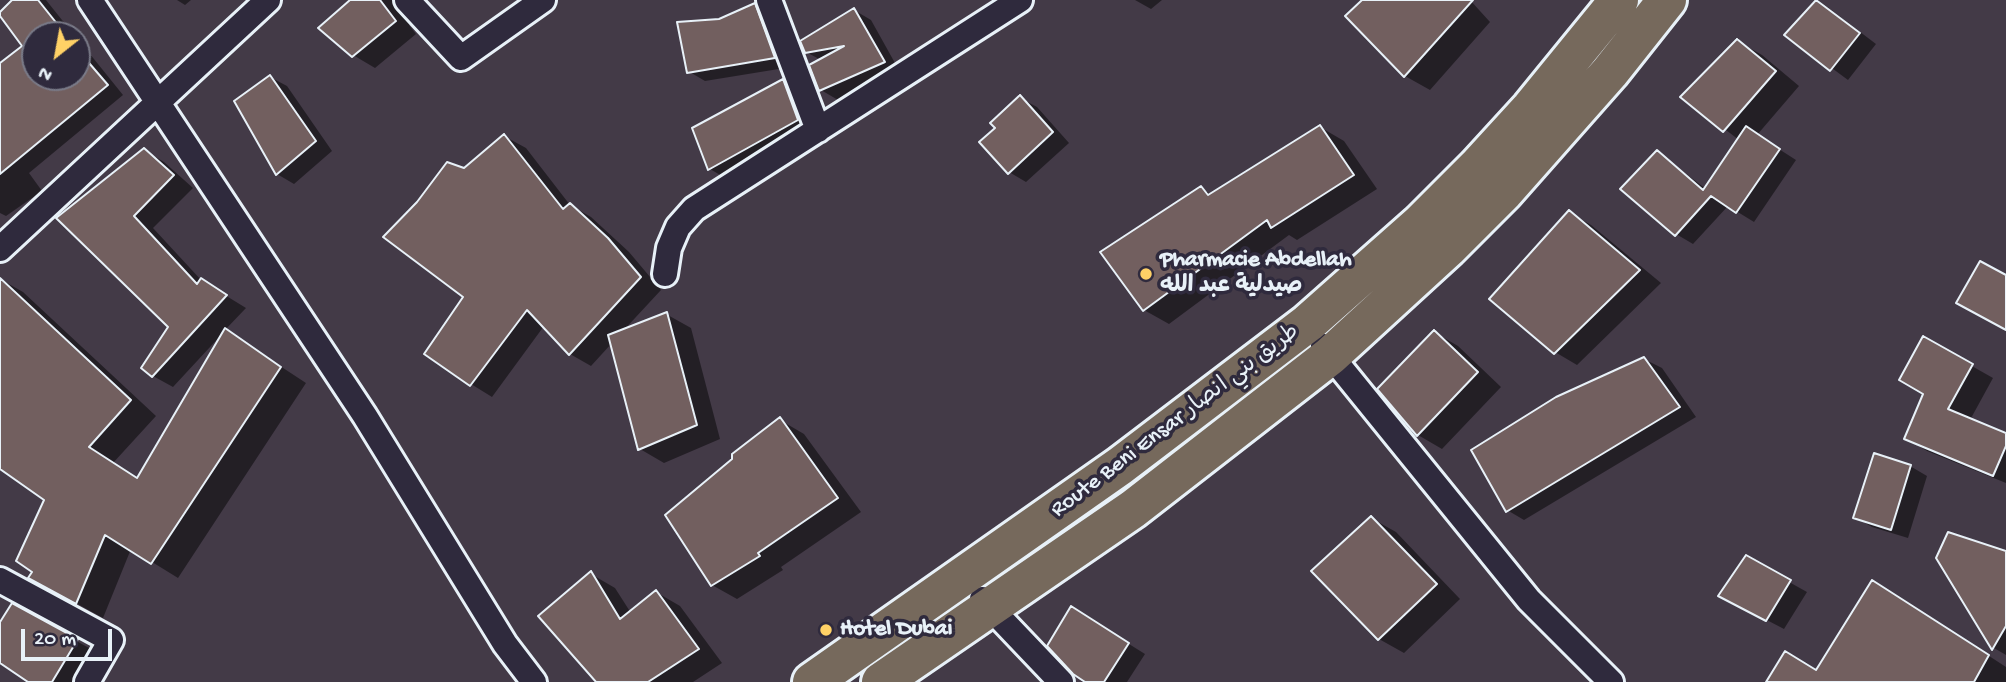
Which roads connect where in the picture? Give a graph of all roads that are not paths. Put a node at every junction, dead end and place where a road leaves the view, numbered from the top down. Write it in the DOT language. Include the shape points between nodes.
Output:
graph roads {
  1 [pos="90,0"];
  2 [pos="268,0"];
  3 [pos="407,0"];
  4 [pos="543,0"];
  5 [pos="769,0"];
  6 [pos="1020,0"];
  7 [pos="1619,0"];
  8 [pos="1667,0"];
  9 [pos="987,9"];
  10 [pos="156,103"];
  11 [pos="818,130"];
  12 [pos="0,249"];
  13 [pos="665,274"];
  14 [pos="1308,323"];
  15 [pos="1330,356"];
  16 [pos="962,577"];
  17 [pos="0,579"];
  18 [pos="990,607"];
  19 [pos="87,682"];
  20 [pos="534,682"];
  21 [pos="813,682"];
  22 [pos="881,682"];
  23 [pos="1061,682"];
  24 [pos="1611,682"];
  1 -- 10 [label="street"];
  2 -- 10 [label="street"];
  3 -- 4 [label="street" via="461,58"];
  5 -- 11 [label="street"];
  6 -- 9 [label="street"];
  7 -- 14 [label="highway, Route Beni Ensar طريق بني انصار" via="1477,167"];
  8 -- 15 [label="highway, Route Beni Ensar طريق بني انصار" via="1504,191"];
  9 -- 11 [label="street"];
  10 -- 12 [label="street"];
  10 -- 20 [label="street" via="365,416 505,645"];
  11 -- 13 [label="street" via="694,209 668,248"];
  14 -- 15 [label="street"];
  14 -- 16 [label="highway, Route Beni Ensar طريق بني انصار" via="1120,466"];
  15 -- 18 [label="highway, Route Beni Ensar طريق بني انصار" via="1133,509"];
  15 -- 24 [label="street" via="1528,600"];
  16 -- 18 [label="street"];
  16 -- 21 [label="highway, Route Beni Ensar طريق بني انصار"];
  17 -- 19 [label="street" via="111,640"];
  18 -- 22 [label="highway, Route Beni Ensar طريق بني انصار"];
  18 -- 23 [label="street"];
}
